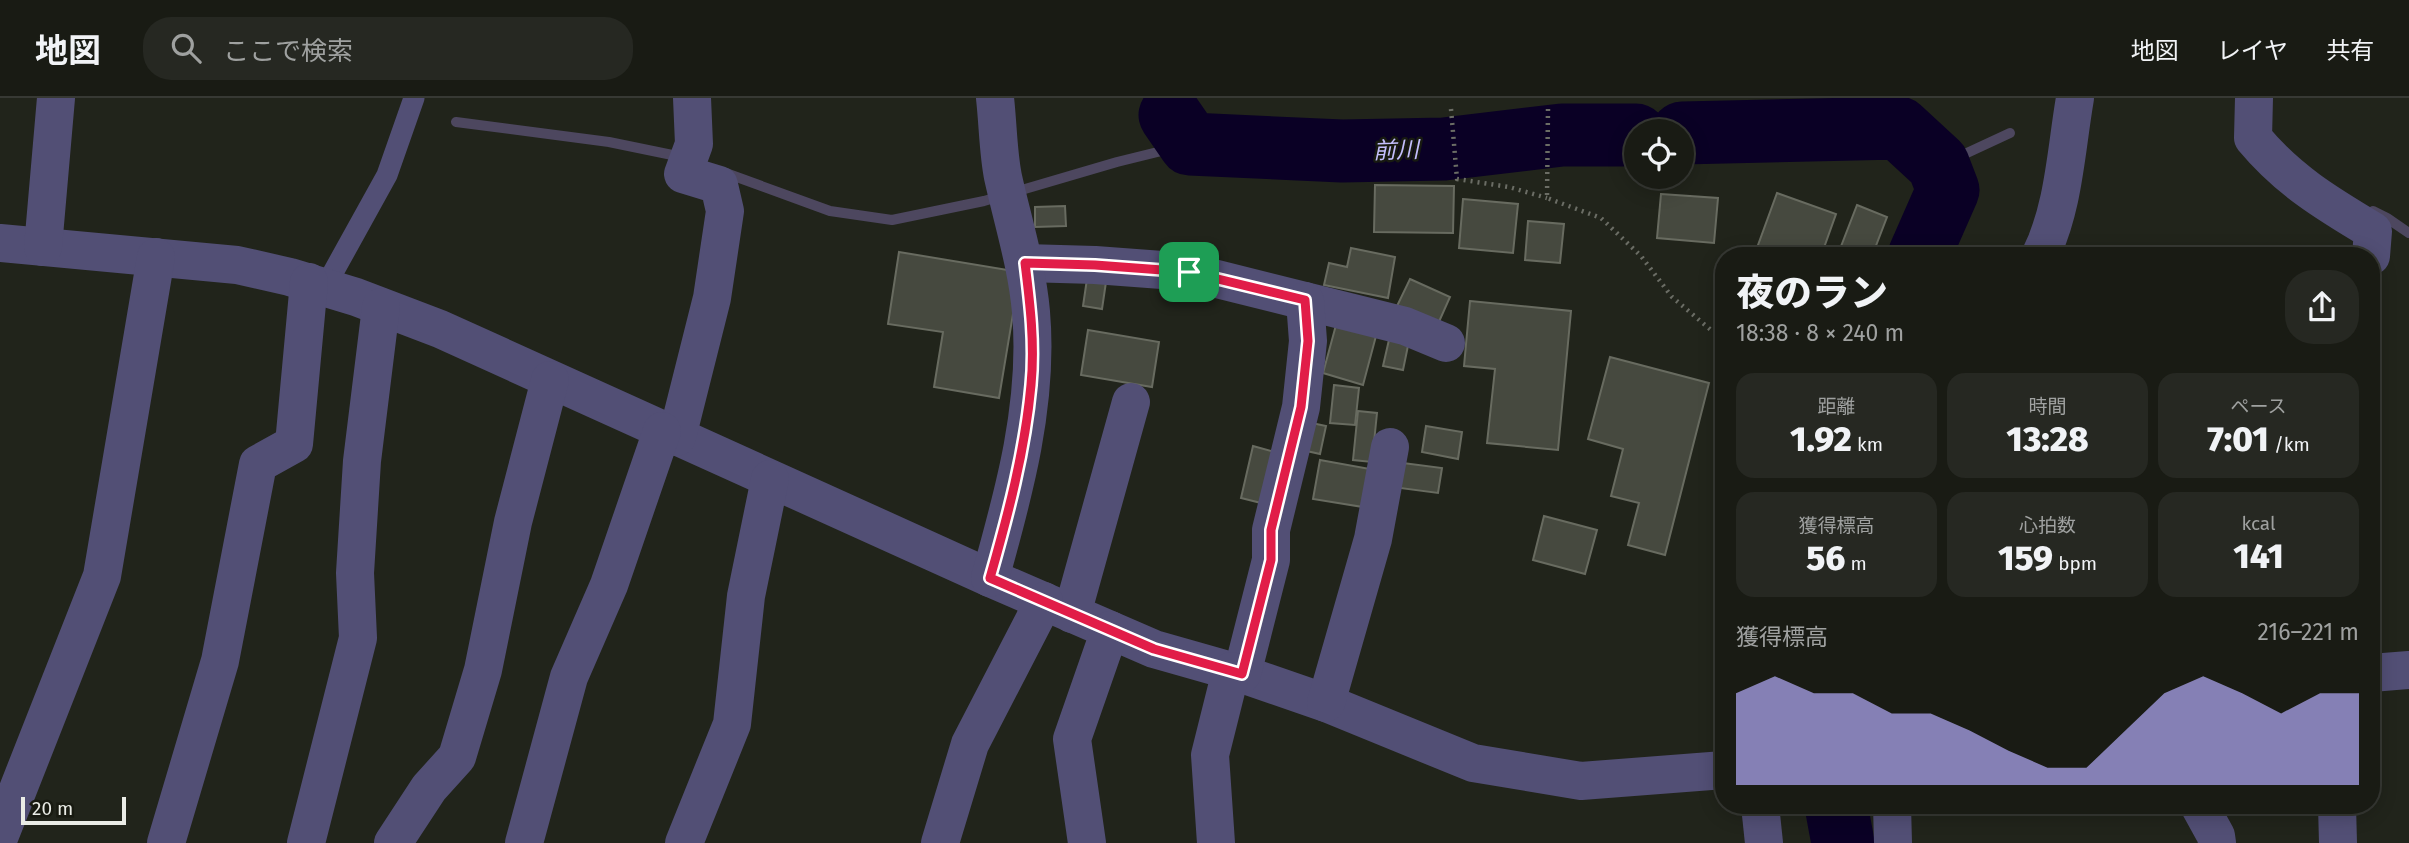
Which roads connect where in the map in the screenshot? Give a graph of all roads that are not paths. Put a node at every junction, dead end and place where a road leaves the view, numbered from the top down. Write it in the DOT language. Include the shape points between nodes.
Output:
graph roads {
  1 [pos="56,98"];
  2 [pos="414,98"];
  3 [pos="692,98"];
  4 [pos="995,98"];
  5 [pos="2075,98"];
  6 [pos="2254,98"];
  7 [pos="0,243"];
  8 [pos="43,247"];
  9 [pos="2044,247"];
  10 [pos="2372,247"];
  11 [pos="156,257"];
  12 [pos="1025,263"];
  13 [pos="317,285"];
  14 [pos="1305,300"];
  15 [pos="381,307"];
  16 [pos="1446,343"];
  17 [pos="550,380"];
  18 [pos="1131,402"];
  19 [pos="670,434"];
  20 [pos="1390,447"];
  21 [pos="770,479"];
  22 [pos="990,578"];
  23 [pos="1058,607"];
  24 [pos="1110,630"];
  25 [pos="2409,670"];
  26 [pos="1236,672"];
  27 [pos="2380,672"];
  28 [pos="1326,702"];
  29 [pos="1715,772"];
  30 [pos="1761,814"];
  31 [pos="1892,814"];
  32 [pos="2204,814"];
  33 [pos="2337,814"];
  34 [pos="0,835"];
  35 [pos="166,843"];
  36 [pos="306,843"];
  37 [pos="393,843"];
  38 [pos="524,843"];
  39 [pos="684,843"];
  40 [pos="940,843"];
  41 [pos="1087,843"];
  42 [pos="1216,843"];
  43 [pos="1765,843"];
  44 [pos="1893,843"];
  45 [pos="2217,843"];
  46 [pos="2338,843"];
  1 -- 8 [label="street"];
  2 -- 13 [label="lane" via="387,175"];
  3 -- 19 [label="street" via="694,144 683,174 719,185 725,211 712,298"];
  4 -- 12 [label="street" via="1003,174"];
  5 -- 9 [label="street" via="2059,196"];
  6 -- 10 [label="street" via="2253,138 2316,197 2373,231"];
  7 -- 8 [label="street"];
  8 -- 11 [label="street"];
  11 -- 13 [label="street" via="237,265"];
  11 -- 34 [label="street" via="102,576"];
  12 -- 14 [label="street" via="1189,272"];
  12 -- 22 [label="street" via="1031,385 1015,489"];
  13 -- 15 [label="street"];
  13 -- 35 [label="street" via="294,444 258,464 220,660"];
  14 -- 16 [label="street" via="1405,326"];
  14 -- 26 [label="street" via="1308,341 1301,407 1271,530 1271,560"];
  15 -- 17 [label="street"];
  15 -- 36 [label="street" via="362,461 355,573 358,638"];
  17 -- 19 [label="street"];
  17 -- 37 [label="street" via="513,522 483,670 457,757 429,788"];
  18 -- 23 [label="street"];
  19 -- 21 [label="street"];
  19 -- 38 [label="street" via="569,677"];
  20 -- 28 [label="street" via="1373,538"];
  21 -- 22 [label="street"];
  21 -- 39 [label="street" via="746,596 732,724"];
  22 -- 23 [label="street"];
  23 -- 24 [label="street"];
  23 -- 40 [label="street" via="970,744"];
  24 -- 26 [label="street" via="1154,649"];
  24 -- 41 [label="street" via="1072,739"];
  25 -- 27 [label="street"];
  26 -- 28 [label="street"];
  26 -- 42 [label="street" via="1210,755"];
  28 -- 29 [label="street" via="1473,763 1581,782"];
  30 -- 43 [label="street"];
  31 -- 44 [label="street"];
  32 -- 45 [label="street"];
  33 -- 46 [label="street"];
}
